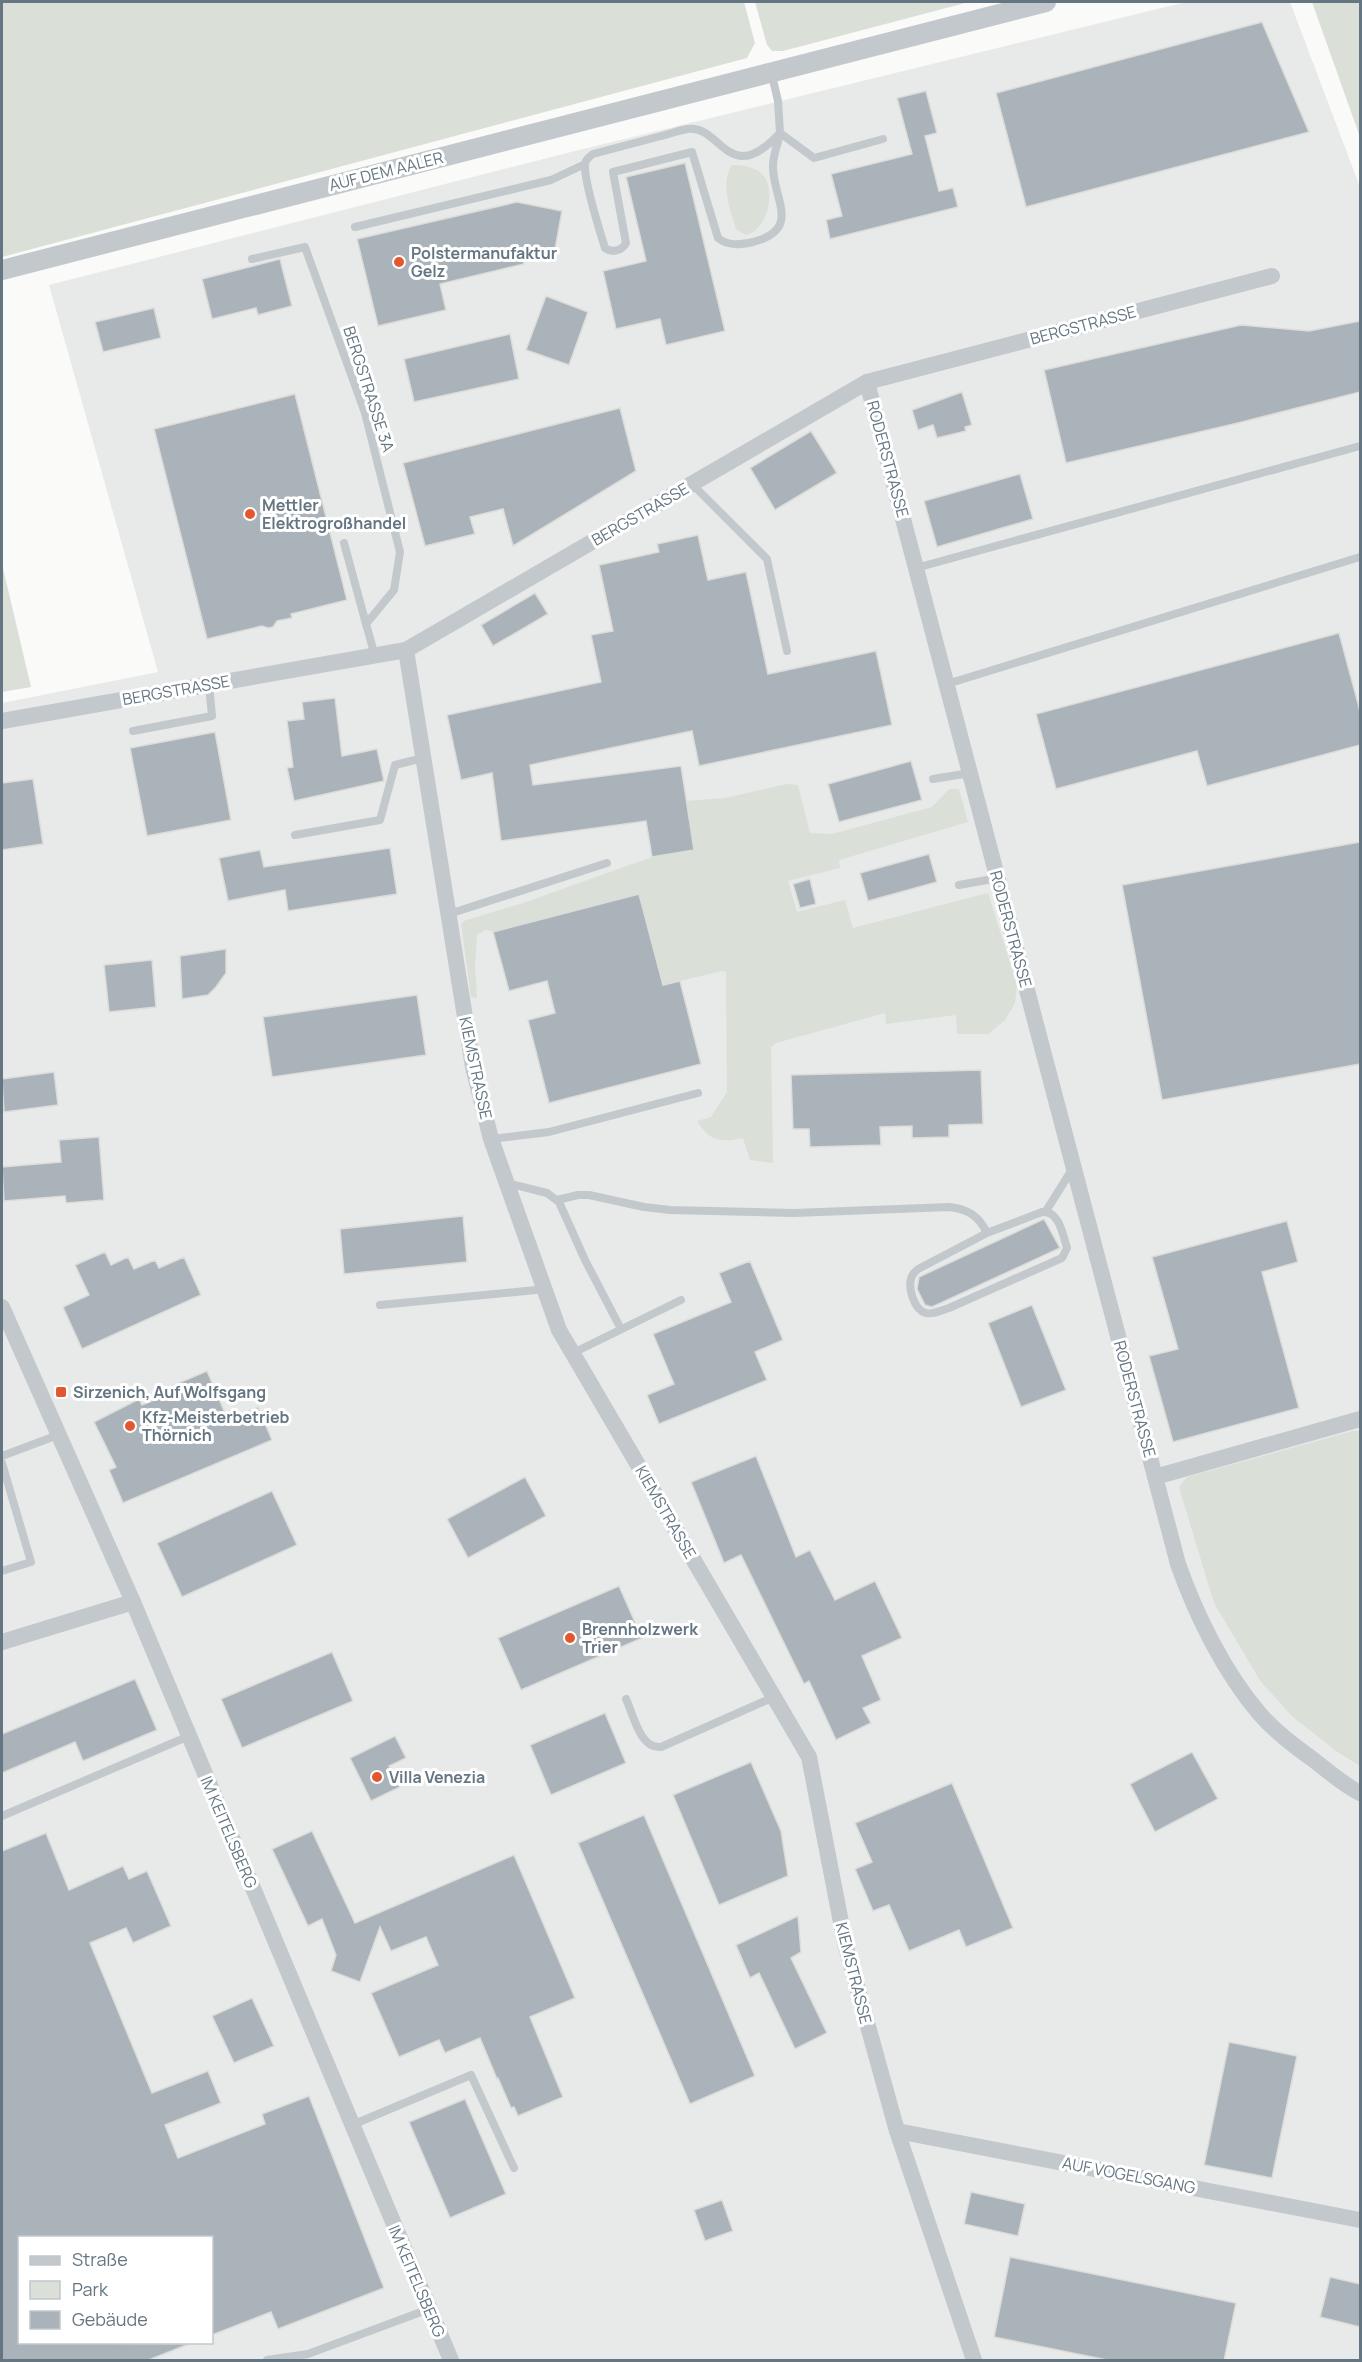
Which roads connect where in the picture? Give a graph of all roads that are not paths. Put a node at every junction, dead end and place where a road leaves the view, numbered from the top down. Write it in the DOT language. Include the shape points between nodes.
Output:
graph roads {
  1 [pos="1046,2"];
  2 [pos="771,71"];
  3 [pos="780,133"];
  4 [pos="883,139"];
  5 [pos="585,164"];
  6 [pos="356,227"];
  7 [pos="252,259"];
  8 [pos="2,270"];
  9 [pos="1272,276"];
  10 [pos="867,382"];
  11 [pos="1360,446"];
  12 [pos="692,484"];
  13 [pos="344,543"];
  14 [pos="1360,556"];
  15 [pos="916,568"];
  16 [pos="366,624"];
  17 [pos="406,650"];
  18 [pos="787,651"];
  19 [pos="375,656"];
  20 [pos="947,684"];
  21 [pos="209,685"];
  22 [pos="2,721"];
  23 [pos="133,731"];
  24 [pos="423,758"];
  25 [pos="970,773"];
  26 [pos="933,779"];
  27 [pos="296,834"];
  28 [pos="608,863"];
  29 [pos="998,878"];
  30 [pos="959,885"];
  31 [pos="449,914"];
  32 [pos="698,1093"];
  33 [pos="491,1139"];
  34 [pos="1074,1167"];
  35 [pos="507,1183"];
  36 [pos="557,1200"];
  37 [pos="1046,1211"];
  38 [pos="987,1233"];
  39 [pos="546,1289"];
  40 [pos="681,1300"];
  41 [pos="380,1305"];
  42 [pos="2,1307"];
  43 [pos="621,1329"];
  44 [pos="573,1353"];
  45 [pos="1360,1419"];
  46 [pos="58,1435"];
  47 [pos="2,1456"];
  48 [pos="2,1463"];
  49 [pos="1155,1477"];
  50 [pos="2,1571"];
  51 [pos="133,1602"];
  52 [pos="2,1642"];
  53 [pos="774,1697"];
  54 [pos="626,1699"];
  55 [pos="189,1736"];
  56 [pos="1360,1792"];
  57 [pos="2,1816"];
  58 [pos="352,2126"];
  59 [pos="897,2131"];
  60 [pos="514,2168"];
  61 [pos="1360,2220"];
  62 [pos="429,2309"];
  63 [pos="267,2361"];
  64 [pos="451,2361"];
  65 [pos="974,2361"];
  1 -- 2 [label="street, AUF DEM AALER"];
  2 -- 3 [label="lane"];
  2 -- 8 [label="street, AUF DEM AALER"];
  3 -- 4 [label="lane" via="814,158"];
  3 -- 5 [label="lane" via="771,143 747,156 734,155 705,134 689,129 593,154"];
  3 -- 5 [label="lane" via="773,166 783,215 780,226 766,238 751,242 725,243 718,238 692,152 613,172 626,243 614,251 605,248"];
  5 -- 6 [label="lane" via="551,180"];
  7 -- 16 [label="lane, BERGSTRASSE 3A" via="304,247 365,413 400,552 394,590"];
  9 -- 10 [label="street, BERGSTRASSE"];
  10 -- 12 [label="street, BERGSTRASSE"];
  10 -- 15 [label="street, RODERSTRASSE"];
  11 -- 15 [label="lane"];
  12 -- 17 [label="street, BERGSTRASSE"];
  12 -- 18 [label="lane" via="767,559"];
  13 -- 16 [label="lane"];
  14 -- 20 [label="lane"];
  15 -- 20 [label="street, RODERSTRASSE"];
  16 -- 19 [label="lane"];
  17 -- 19 [label="street, BERGSTRASSE"];
  17 -- 24 [label="street, KIEMSTRASSE"];
  19 -- 21 [label="street, BERGSTRASSE"];
  20 -- 25 [label="street, RODERSTRASSE"];
  21 -- 22 [label="street, BERGSTRASSE"];
  21 -- 23 [label="lane" via="212,716"];
  24 -- 27 [label="lane" via="395,765 380,820"];
  24 -- 31 [label="street, KIEMSTRASSE"];
  25 -- 26 [label="lane"];
  25 -- 29 [label="street, RODERSTRASSE"];
  28 -- 31 [label="lane"];
  29 -- 30 [label="lane"];
  29 -- 34 [label="street, RODERSTRASSE"];
  31 -- 33 [label="street, KIEMSTRASSE" via="474,1067"];
  32 -- 33 [label="lane" via="549,1132"];
  33 -- 35 [label="street, KIEMSTRASSE"];
  34 -- 37 [label="lane"];
  34 -- 49 [label="street, RODERSTRASSE"];
  35 -- 36 [label="lane" via="547,1193"];
  35 -- 39 [label="street, KIEMSTRASSE"];
  36 -- 38 [label="lane" via="589,1195 670,1210 794,1213 950,1208 970,1212"];
  36 -- 43 [label="lane"];
  37 -- 38 [label="lane"];
  37 -- 38 [label="lane" via="1056,1217 1066,1245 1062,1258 949,1308 929,1314 917,1308 911,1280 916,1270"];
  39 -- 41 [label="lane"];
  39 -- 44 [label="street, KIEMSTRASSE" via="560,1330"];
  40 -- 43 [label="lane"];
  42 -- 46 [label="street, IM KEITELSBERG"];
  43 -- 44 [label="lane"];
  44 -- 53 [label="street, KIEMSTRASSE"];
  45 -- 49 [label="street, RODERSTRASSE"];
  46 -- 47 [label="lane"];
  46 -- 51 [label="street, IM KEITELSBERG"];
  48 -- 50 [label="lane" via="31,1562"];
  49 -- 56 [label="street, RODERSTRASSE" via="1178,1564 1191,1601 1215,1648 1259,1713 1291,1744"];
  51 -- 52 [label="street"];
  51 -- 55 [label="street, IM KEITELSBERG"];
  53 -- 54 [label="lane" via="661,1747 649,1746"];
  53 -- 59 [label="street, KIEMSTRASSE" via="809,1756 845,1942"];
  55 -- 57 [label="lane"];
  55 -- 58 [label="street, IM KEITELSBERG"];
  58 -- 60 [label="lane" via="471,2074"];
  58 -- 62 [label="street, IM KEITELSBERG"];
  59 -- 61 [label="street, AUF VOGELSGANG"];
  59 -- 65 [label="street, KIEMSTRASSE"];
  62 -- 63 [label="lane" via="308,2354"];
  62 -- 64 [label="street, IM KEITELSBERG"];
}
